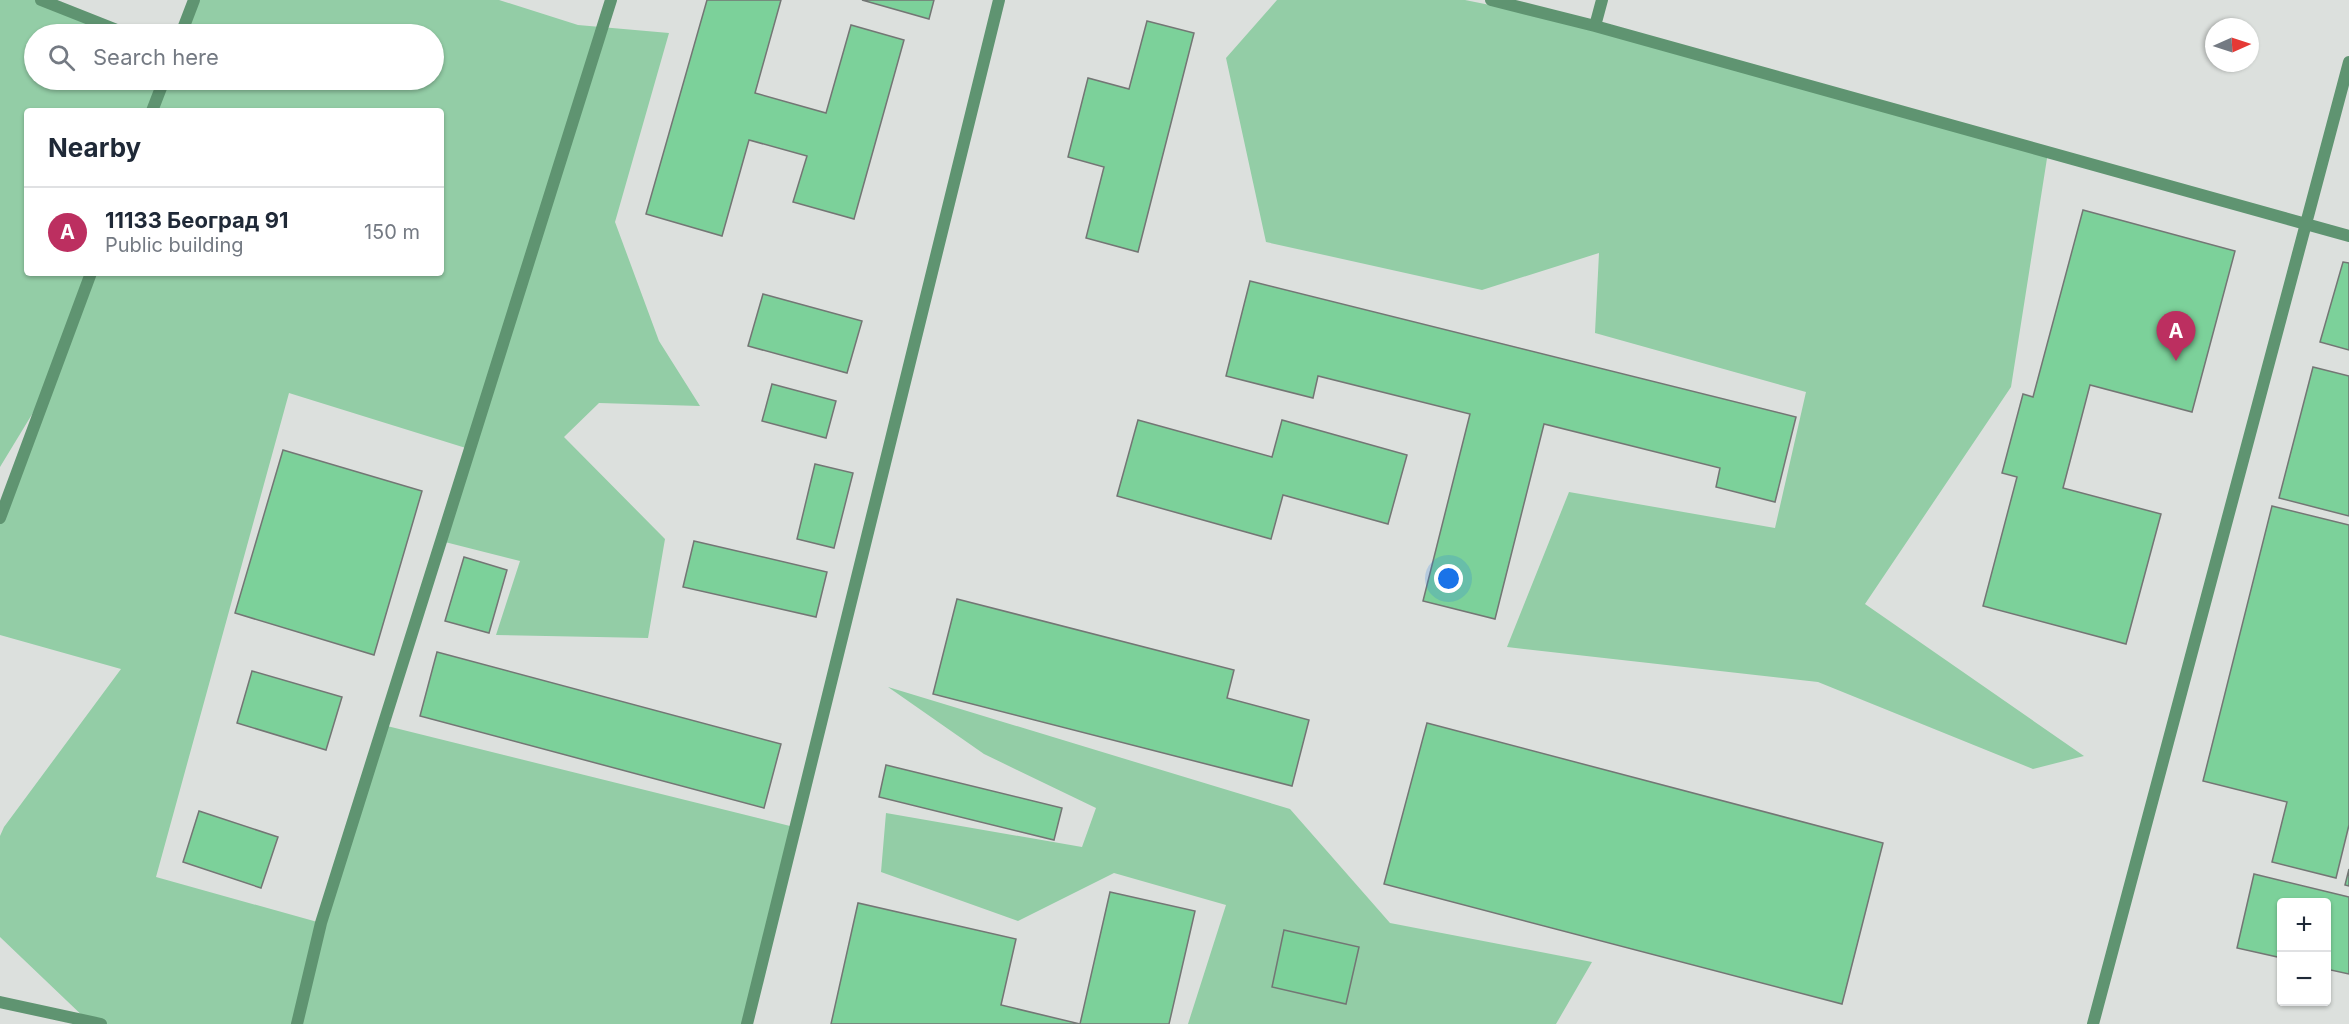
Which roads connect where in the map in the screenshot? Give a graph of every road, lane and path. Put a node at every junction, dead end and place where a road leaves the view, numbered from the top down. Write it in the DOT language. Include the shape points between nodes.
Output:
graph roads {
  1 [pos="41,0"];
  2 [pos="194,0"];
  3 [pos="611,0"];
  4 [pos="999,0"];
  5 [pos="1491,0"];
  6 [pos="1602,0"];
  7 [pos="102,24"];
  8 [pos="185,24"];
  9 [pos="1595,26"];
  10 [pos="2349,62"];
  11 [pos="160,90"];
  12 [pos="153,108"];
  13 [pos="2304,225"];
  14 [pos="2349,236"];
  15 [pos="90,276"];
  16 [pos="0,518"];
  17 [pos="0,1002"];
  18 [pos="101,1024"];
  19 [pos="297,1024"];
  20 [pos="747,1024"];
  21 [pos="2093,1024"];
  1 -- 7 [label="street"];
  2 -- 8 [label="street"];
  3 -- 19 [label="street" via="321,923"];
  4 -- 20 [label="street"];
  5 -- 9 [label="street"];
  6 -- 9 [label="street"];
  9 -- 13 [label="street"];
  10 -- 13 [label="street"];
  11 -- 12 [label="street"];
  13 -- 14 [label="street"];
  13 -- 21 [label="street"];
  15 -- 16 [label="street"];
  17 -- 18 [label="street"];
}
